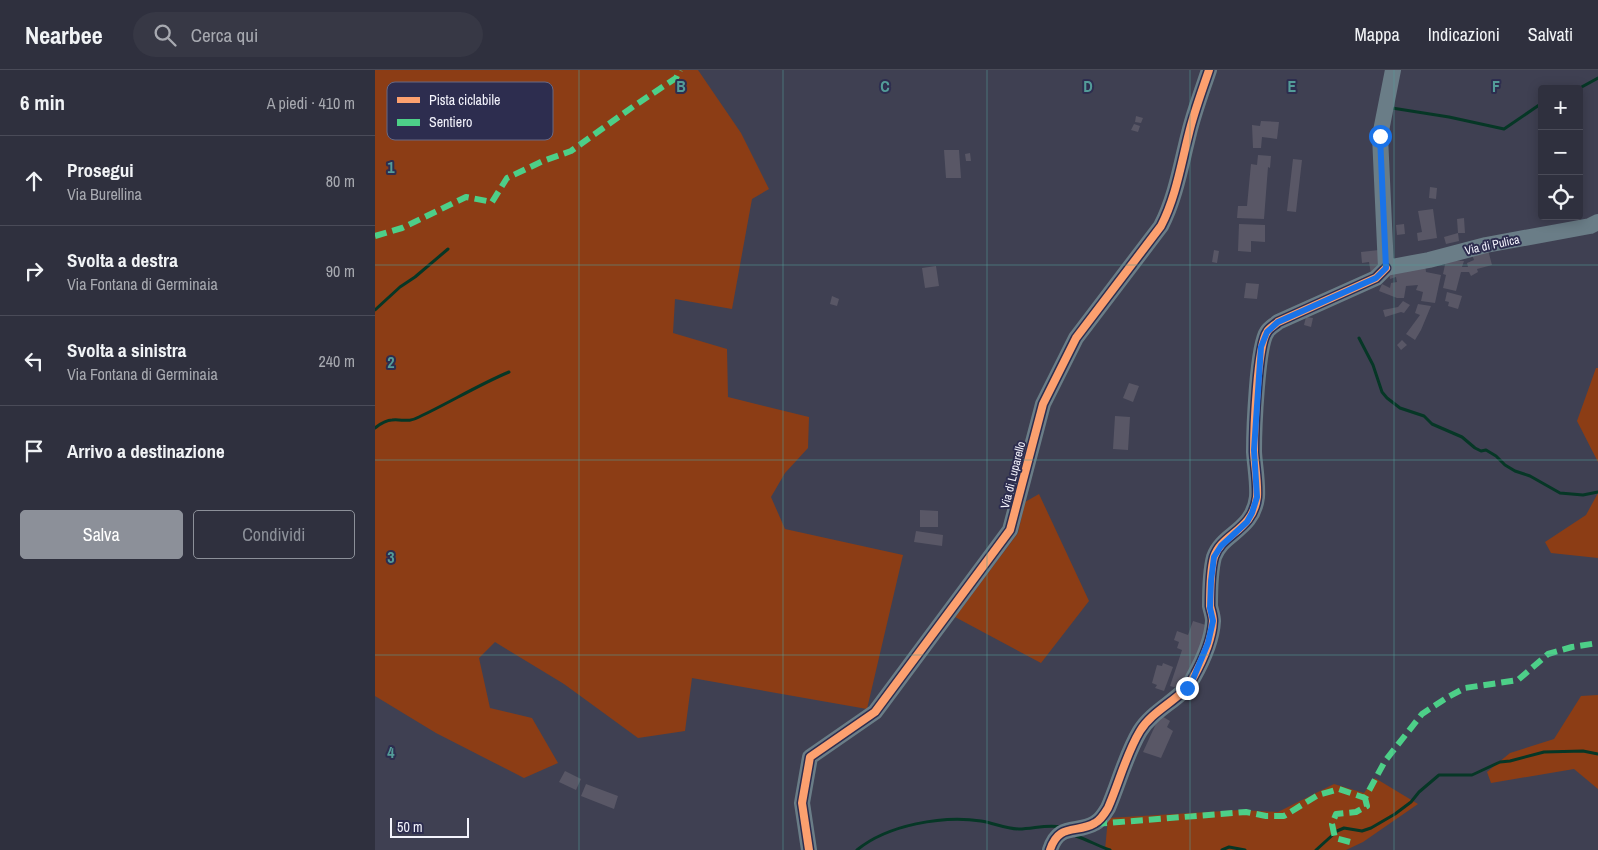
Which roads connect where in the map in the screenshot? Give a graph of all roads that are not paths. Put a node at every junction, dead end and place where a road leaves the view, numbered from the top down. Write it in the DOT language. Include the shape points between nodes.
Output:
graph roads {
  1 [pos="1209,70"];
  2 [pos="1393,70"];
  3 [pos="1598,222"];
  4 [pos="1386,268"];
  5 [pos="809,850"];
  6 [pos="1050,850"];
  1 -- 5 [label="street, Via di Luparello" via="1167,214 1076,338 1043,404 1010,530 875,712 810,757 802,803"];
  2 -- 4 [label="street" via="1380,136"];
  3 -- 4 [label="street, Via di Pulica"];
  4 -- 6 [label="street" via="1376,278 1278,322 1267,332 1261,347 1254,450 1257,497 1247,522 1214,557 1210,608 1213,621 1197,670 1187,688 1157,710 1140,730 1102,818 1095,824 1065,831 1054,839"];
}
